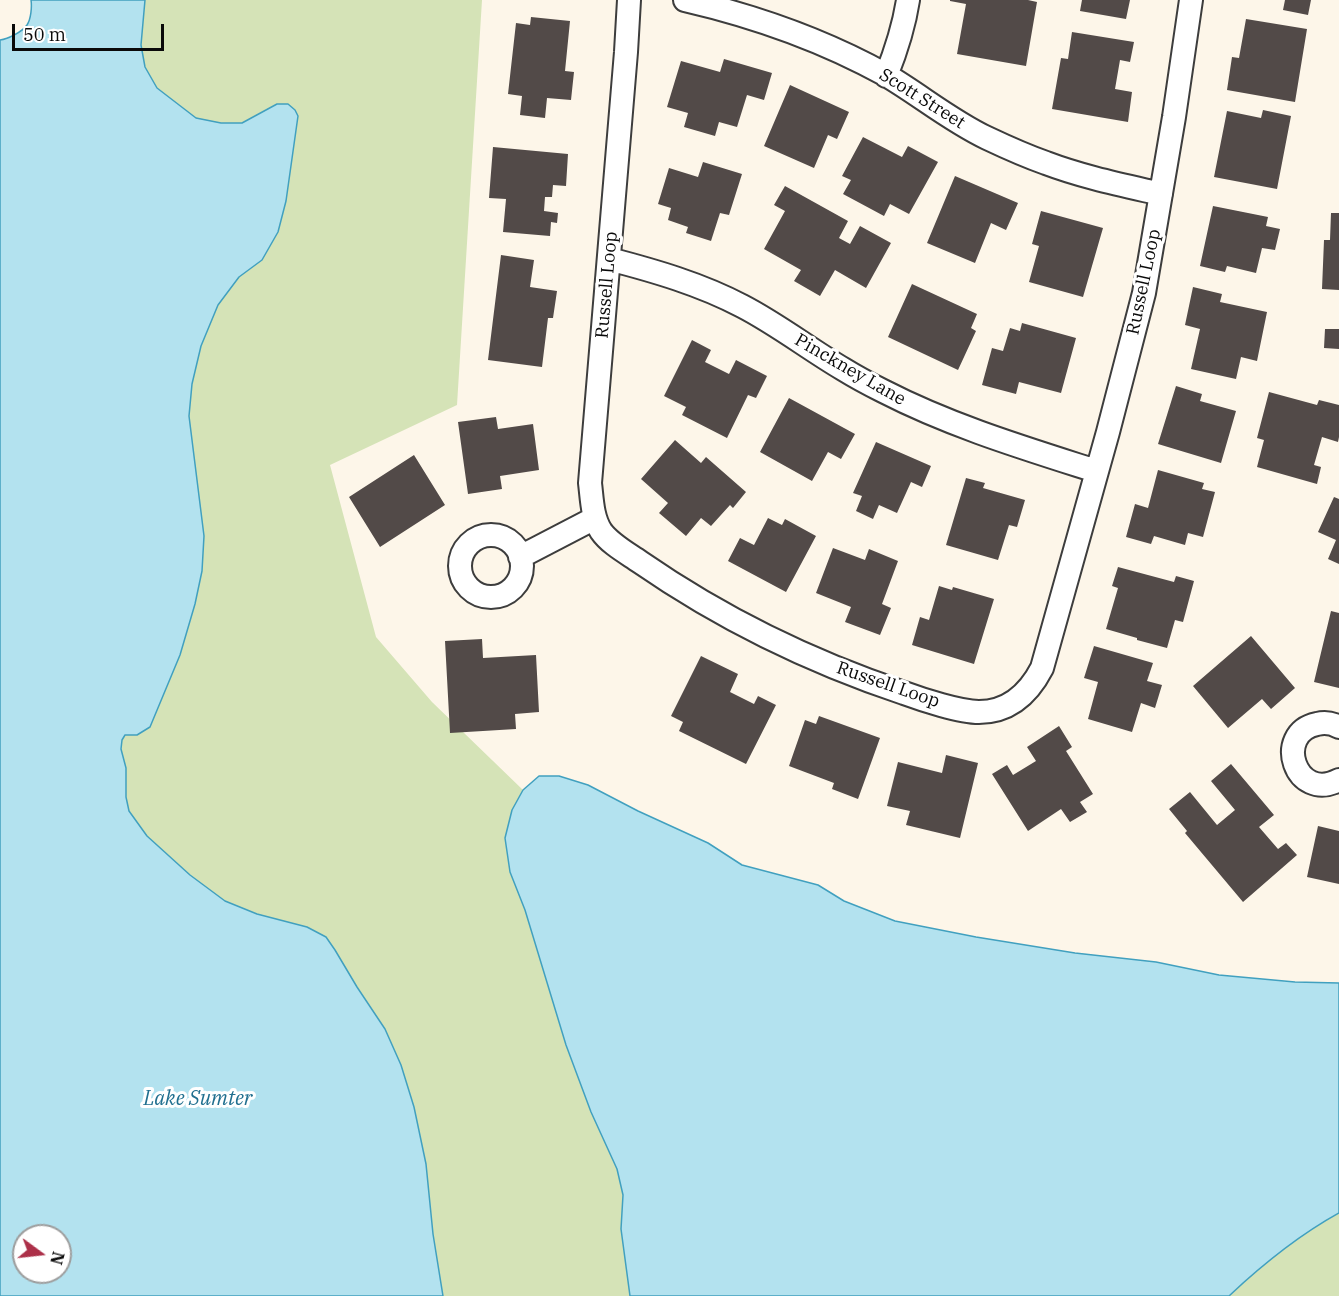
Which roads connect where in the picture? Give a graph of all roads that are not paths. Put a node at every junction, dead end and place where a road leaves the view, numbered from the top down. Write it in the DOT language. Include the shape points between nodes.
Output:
graph roads {
  1 [pos="629,0"];
  2 [pos="685,0"];
  3 [pos="908,0"];
  4 [pos="1191,0"];
  5 [pos="886,76"];
  6 [pos="1161,194"];
  7 [pos="609,259"];
  8 [pos="1096,471"];
  9 [pos="595,518"];
  10 [pos="520,557"];
  11 [pos="1339,727"];
  12 [pos="1339,780"];
  1 -- 7 [label="street, Russell Loop"];
  2 -- 5 [label="street, Scott Street" via="804,37"];
  3 -- 5 [label="street"];
  4 -- 6 [label="street, Russell Loop"];
  5 -- 6 [label="street, Scott Street" via="984,137 1018,152 1069,171"];
  6 -- 8 [label="street, Russell Loop" via="1144,293"];
  7 -- 8 [label="street, Pinckney Lane" via="685,281 742,306 843,370 930,414"];
  7 -- 9 [label="street, Russell Loop" via="590,483"];
  8 -- 9 [label="street, Russell Loop" via="1042,668 1019,698 992,711 977,712 919,698 859,678 732,619 613,543"];
  9 -- 10 [label="street"];
  11 -- 12 [label="street" via="1324,722 1304,729 1297,737 1292,757 1295,767 1308,781 1327,785"];
}
